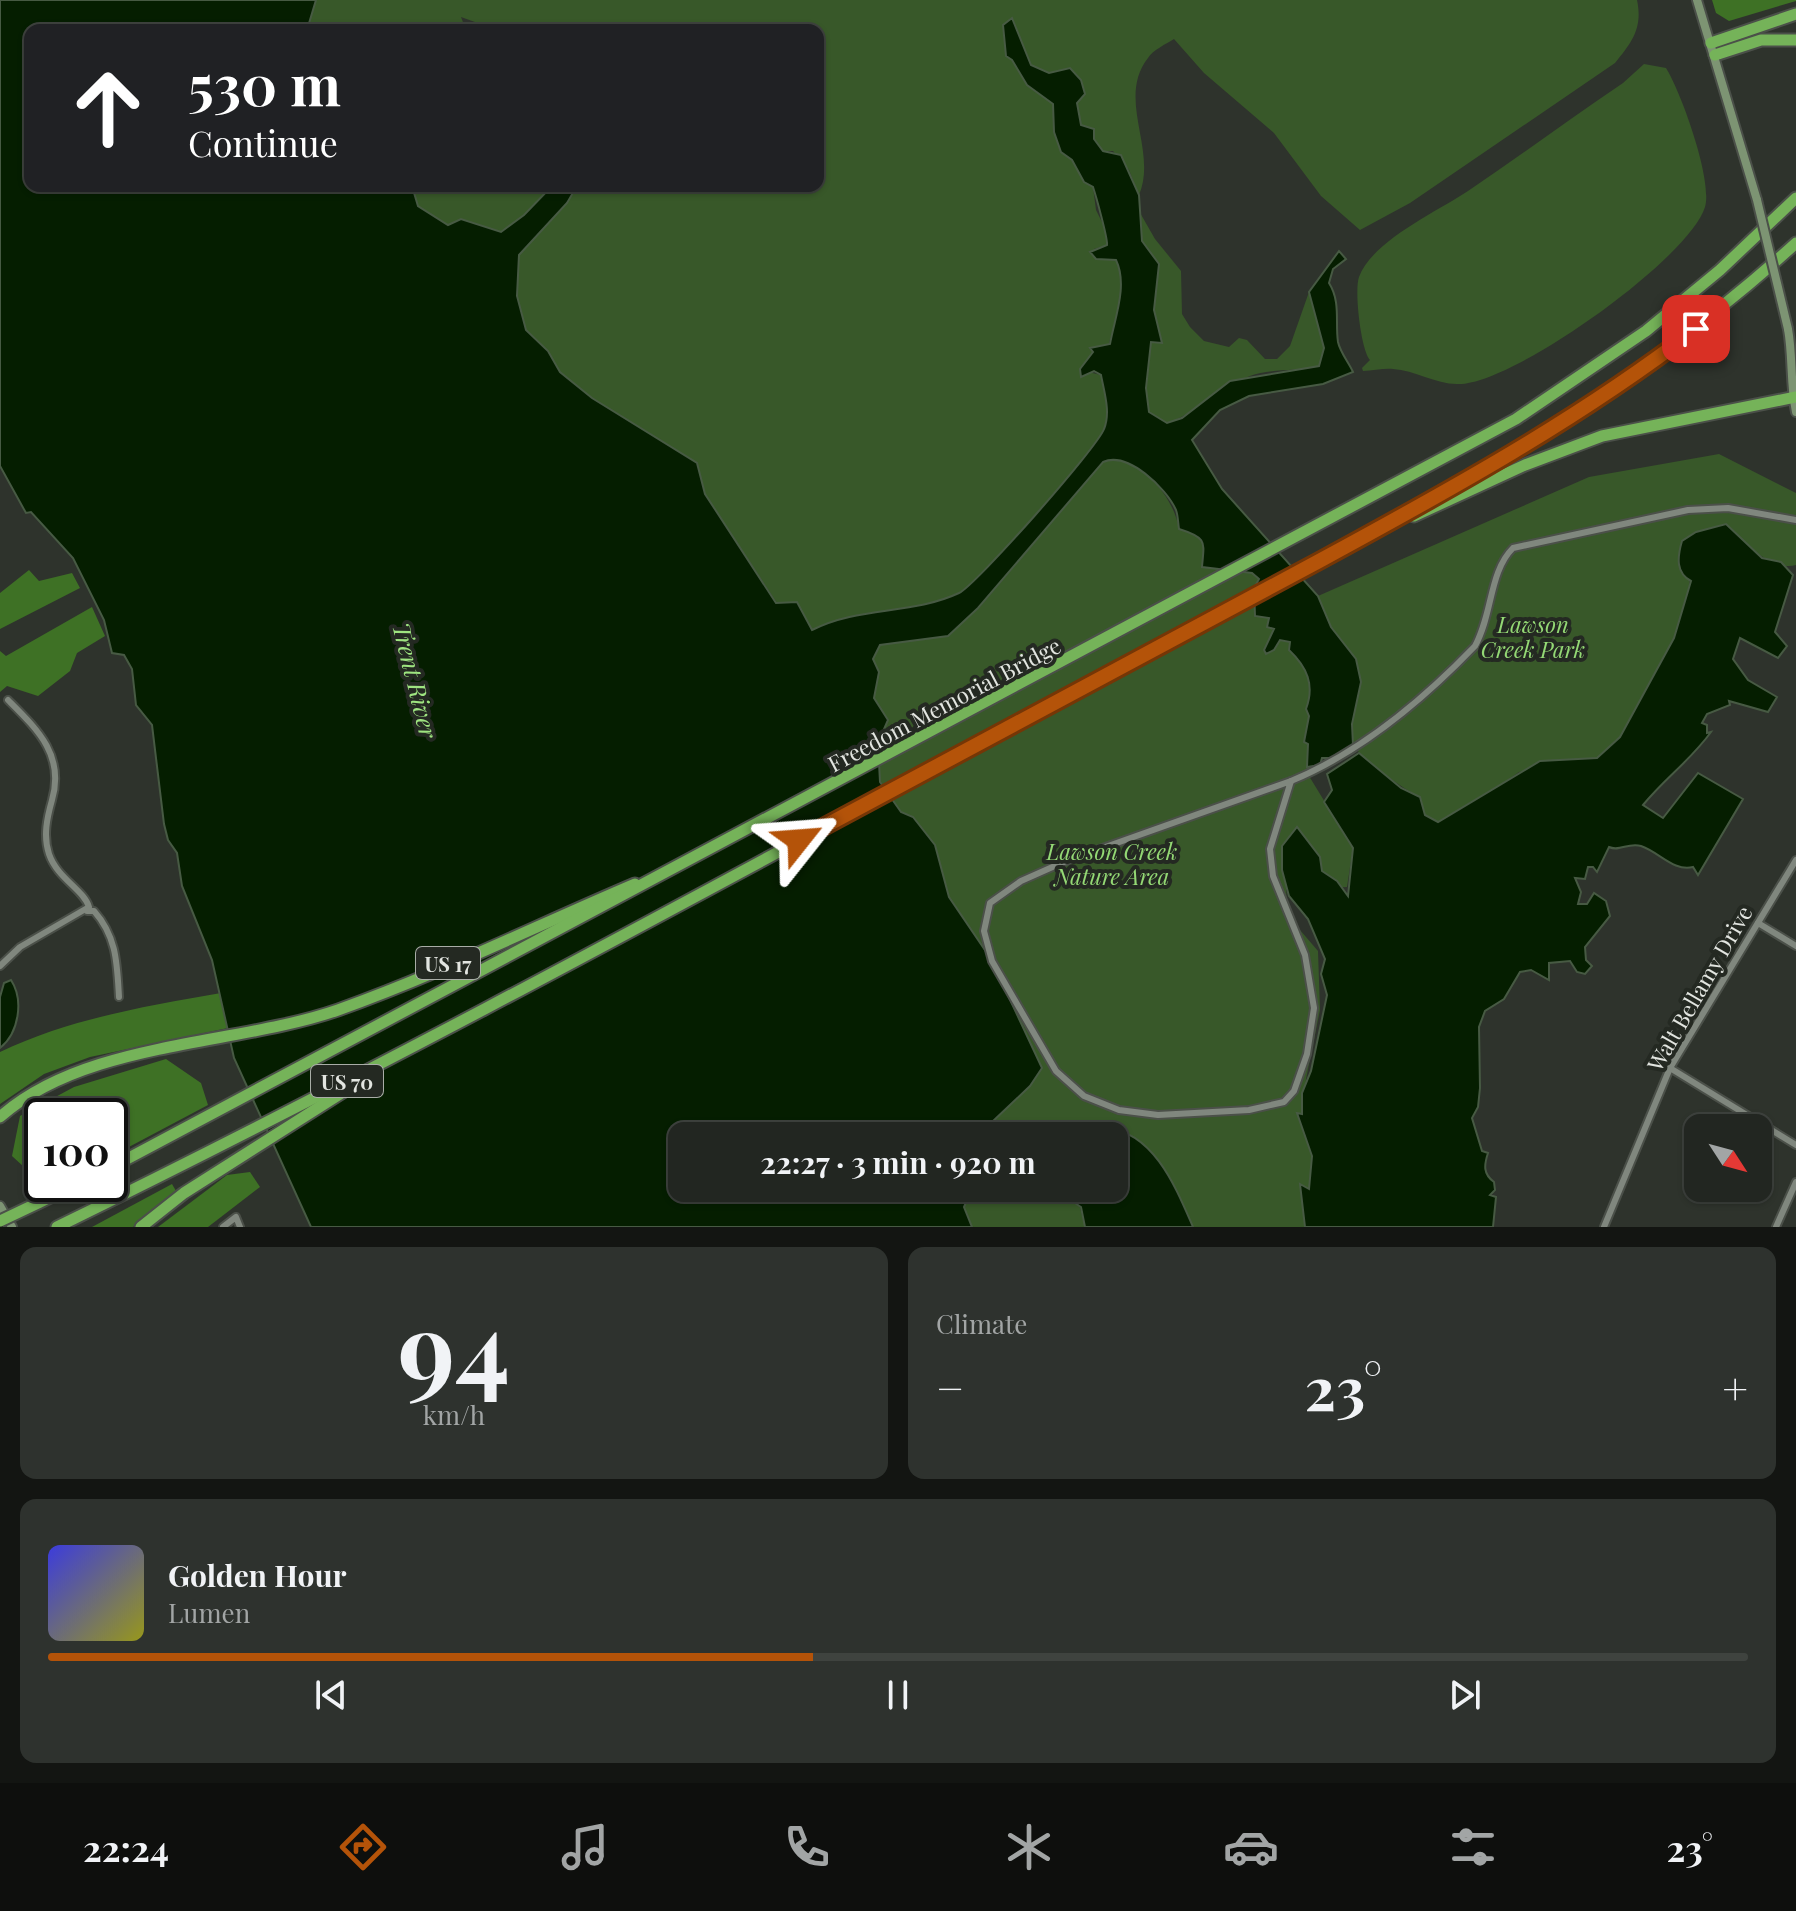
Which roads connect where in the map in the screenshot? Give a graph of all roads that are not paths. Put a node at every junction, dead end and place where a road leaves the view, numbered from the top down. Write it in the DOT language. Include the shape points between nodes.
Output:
graph roads {
  1 [pos="1697,0"];
  2 [pos="1796,14"];
  3 [pos="1796,40"];
  4 [pos="1713,49"];
  5 [pos="1796,197"];
  6 [pos="1796,243"];
  7 [pos="1794,357"];
  8 [pos="1795,397"];
  9 [pos="1796,412"];
  10 [pos="1796,520"];
  11 [pos="1345,548"];
  12 [pos="8,700"];
  13 [pos="1291,781"];
  14 [pos="705,853"];
  15 [pos="1796,860"];
  16 [pos="87,911"];
  17 [pos="1758,923"];
  18 [pos="1796,946"];
  19 [pos="0,966"];
  20 [pos="119,997"];
  21 [pos="466,1021"];
  22 [pos="1670,1068"];
  23 [pos="0,1117"];
  24 [pos="1796,1145"];
  25 [pos="128,1158"];
  26 [pos="1796,1182"];
  27 [pos="40,1202"];
  28 [pos="0,1206"];
  29 [pos="0,1221"];
  30 [pos="12,1227"];
  31 [pos="57,1227"];
  32 [pos="141,1227"];
  33 [pos="223,1227"];
  34 [pos="240,1227"];
  35 [pos="1604,1227"];
  36 [pos="1776,1227"];
  1 -- 4 [label="main road"];
  2 -- 4 [label="highway"];
  3 -- 4 [label="highway"];
  4 -- 7 [label="main road, bridge" via="1757,200"];
  5 -- 14 [label="highway, Freedom Memorial Bridge" via="1646,331 1516,419"];
  6 -- 11 [label="highway, US 17" via="1711,317 1599,399"];
  7 -- 8 [label="main road" via="1789,370"];
  8 -- 9 [label="main road"];
  8 -- 11 [label="highway" via="1602,436 1525,465"];
  10 -- 13 [label="street" via="1728,508 1688,510 1513,548 1502,559 1485,628 1468,654 1359,744"];
  11 -- 21 [label="highway, US 17"];
  12 -- 16 [label="street" via="51,751 56,780 47,847 62,878 89,903"];
  13 -- 13 [label="street" via="1091,852 1002,891 990,903 984,916 989,954 1056,1071 1084,1096 1119,1110 1158,1115 1249,1110 1284,1102 1294,1091 1314,1008 1305,955 1273,876 1275,825"];
  14 -- 23 [label="highway, US 17" via="341,1009 67,1078"];
  14 -- 25 [label="highway, Freedom Memorial Bridge"];
  15 -- 17 [label="street, Walt Bellamy Drive"];
  16 -- 19 [label="street" via="20,947"];
  16 -- 20 [label="street" via="94,911 106,925 115,948"];
  17 -- 18 [label="street"];
  17 -- 22 [label="street, Walt Bellamy Drive"];
  21 -- 31 [label="highway, US 70"];
  21 -- 32 [label="highway, US 17" via="237,1158"];
  22 -- 24 [label="street"];
  22 -- 35 [label="street, Walt Bellamy Drive"];
  26 -- 36 [label="street"];
  27 -- 29 [label="highway, bridge"];
  28 -- 30 [label="main road"];
  33 -- 34 [label="street" via="236,1217"];
}
